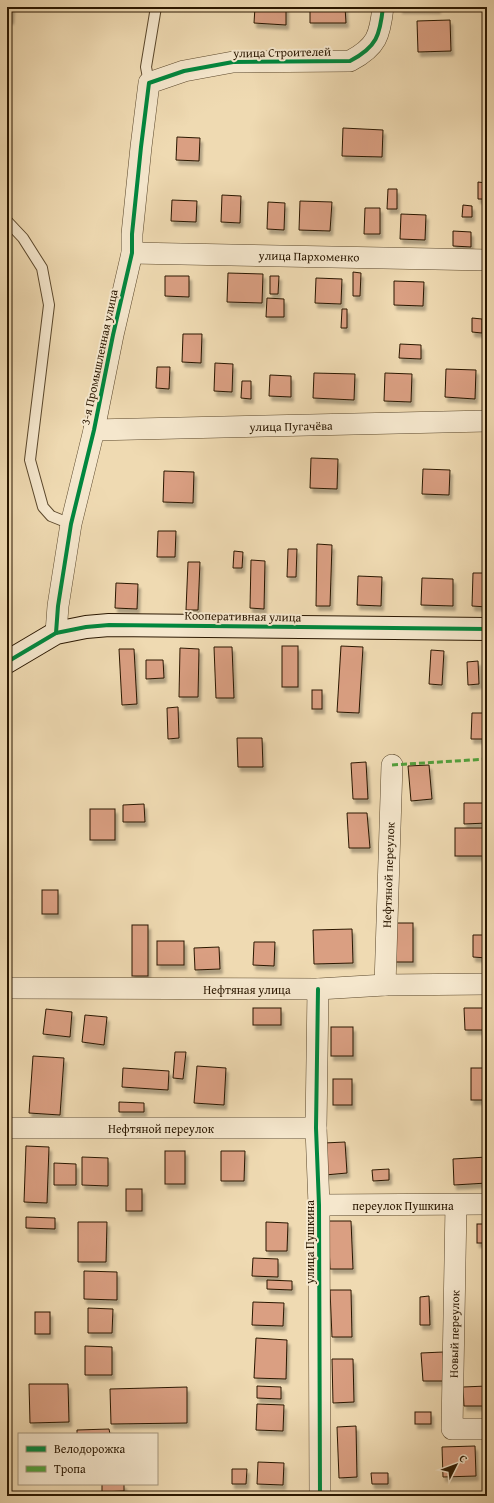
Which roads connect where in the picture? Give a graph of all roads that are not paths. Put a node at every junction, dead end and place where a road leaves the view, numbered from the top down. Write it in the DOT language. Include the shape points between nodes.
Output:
graph roads {
  1 [pos="156,7"];
  2 [pos="384,7"];
  3 [pos="149,83"];
  4 [pos="7,221"];
  5 [pos="132,253"];
  6 [pos="487,260"];
  7 [pos="487,422"];
  8 [pos="94,430"];
  9 [pos="71,524"];
  10 [pos="487,629"];
  11 [pos="56,633"];
  12 [pos="7,662"];
  13 [pos="392,765"];
  14 [pos="487,984"];
  15 [pos="385,985"];
  16 [pos="7,988"];
  17 [pos="318,989"];
  18 [pos="7,1128"];
  19 [pos="316,1128"];
  20 [pos="487,1204"];
  21 [pos="456,1205"];
  22 [pos="319,1206"];
  23 [pos="487,1429"];
  24 [pos="320,1496"];
  1 -- 3 [label="lane" via="146,66"];
  2 -- 3 [label="street, улица Строителей" via="380,30 373,44 350,61 233,62 184,71"];
  3 -- 5 [label="street, 3-я Промышленная улица"];
  4 -- 9 [label="lane" via="23,238 42,268 49,305 30,460 43,507 51,516"];
  5 -- 6 [label="street, улица Пархоменко"];
  5 -- 8 [label="street, 3-я Промышленная улица"];
  7 -- 8 [label="street, улица Пугачёва"];
  8 -- 9 [label="street, 3-я Промышленная улица"];
  9 -- 11 [label="street, 3-я Промышленная улица"];
  10 -- 11 [label="street, Кооперативная улица" via="109,625"];
  11 -- 12 [label="street, Кооперативная улица"];
  13 -- 15 [label="street, Нефтяной переулок"];
  14 -- 15 [label="street, Нефтяная улица"];
  15 -- 17 [label="street, Нефтяная улица"];
  16 -- 17 [label="street, Нефтяная улица"];
  17 -- 19 [label="street, улица Пушкина"];
  18 -- 19 [label="street, Нефтяной переулок"];
  19 -- 22 [label="street, улица Пушкина"];
  20 -- 21 [label="street, переулок Пушкина"];
  21 -- 22 [label="street, переулок Пушкина"];
  21 -- 23 [label="street, Новый переулок" via="452,1429"];
  22 -- 24 [label="street, улица Пушкина"];
}
